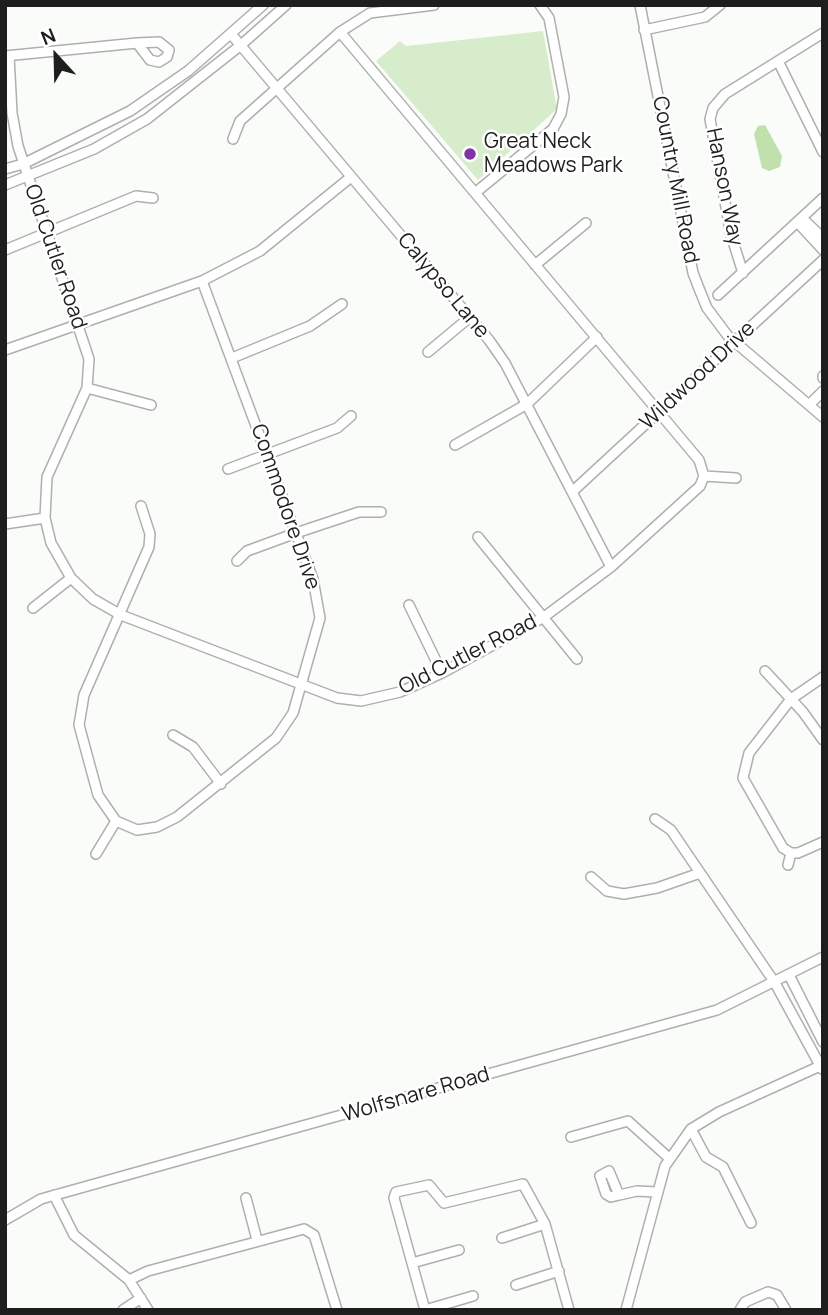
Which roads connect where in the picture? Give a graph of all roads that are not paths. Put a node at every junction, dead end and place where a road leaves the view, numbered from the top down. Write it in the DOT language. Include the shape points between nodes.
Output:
graph roads {
  1 [pos="263,5"];
  2 [pos="286,5"];
  3 [pos="434,5"];
  4 [pos="540,5"];
  5 [pos="640,5"];
  6 [pos="720,5"];
  7 [pos="645,30"];
  8 [pos="340,32"];
  9 [pos="823,33"];
  10 [pos="231,34"];
  11 [pos="137,43"];
  12 [pos="241,46"];
  13 [pos="7,56"];
  14 [pos="778,61"];
  15 [pos="275,88"];
  16 [pos="9,114"];
  17 [pos="233,139"];
  18 [pos="823,152"];
  19 [pos="23,164"];
  20 [pos="5,169"];
  21 [pos="351,177"];
  22 [pos="28,178"];
  23 [pos="5,185"];
  24 [pos="475,193"];
  25 [pos="153,198"];
  26 [pos="823,198"];
  27 [pos="801,221"];
  28 [pos="586,223"];
  29 [pos="47,232"];
  30 [pos="823,238"];
  31 [pos="5,250"];
  32 [pos="823,250"];
  33 [pos="823,260"];
  34 [pos="535,265"];
  35 [pos="743,273"];
  36 [pos="202,281"];
  37 [pos="718,295"];
  38 [pos="342,304"];
  39 [pos="470,317"];
  40 [pos="79,325"];
  41 [pos="597,337"];
  42 [pos="736,342"];
  43 [pos="5,350"];
  44 [pos="428,352"];
  45 [pos="232,358"];
  46 [pos="87,388"];
  47 [pos="823,391"];
  48 [pos="527,404"];
  49 [pos="150,405"];
  50 [pos="809,405"];
  51 [pos="659,412"];
  52 [pos="351,416"];
  53 [pos="823,417"];
  54 [pos="455,445"];
  55 [pos="267,454"];
  56 [pos="228,469"];
  57 [pos="704,476"];
  58 [pos="736,478"];
  59 [pos="572,492"];
  60 [pos="141,506"];
  61 [pos="381,512"];
  62 [pos="45,518"];
  63 [pos="5,524"];
  64 [pos="296,533"];
  65 [pos="478,537"];
  66 [pos="237,561"];
  67 [pos="611,567"];
  68 [pos="71,578"];
  69 [pos="410,606"];
  70 [pos="33,608"];
  71 [pos="121,615"];
  72 [pos="544,617"];
  73 [pos="577,659"];
  74 [pos="765,671"];
  75 [pos="442,673"];
  76 [pos="823,677"];
  77 [pos="303,685"];
  78 [pos="791,699"];
  79 [pos="173,735"];
  80 [pos="823,740"];
  81 [pos="221,784"];
  82 [pos="655,820"];
  83 [pos="116,821"];
  84 [pos="823,842"];
  85 [pos="791,853"];
  86 [pos="96,854"];
  87 [pos="788,865"];
  88 [pos="700,873"];
  89 [pos="592,877"];
  90 [pos="823,957"];
  91 [pos="789,975"];
  92 [pos="775,983"];
  93 [pos="823,1041"];
  94 [pos="821,1062"];
  95 [pos="691,1129"];
  96 [pos="571,1137"];
  97 [pos="669,1158"];
  98 [pos="656,1192"];
  99 [pos="54,1195"];
  100 [pos="620,1195"];
  101 [pos="246,1198"];
  102 [pos="5,1220"];
  103 [pos="751,1223"];
  104 [pos="545,1224"];
  105 [pos="502,1238"];
  106 [pos="257,1240"];
  107 [pos="460,1250"];
  108 [pos="412,1263"];
  109 [pos="559,1271"];
  110 [pos="129,1280"];
  111 [pos="516,1284"];
  112 [pos="472,1297"];
  113 [pos="141,1298"];
  114 [pos="334,1309"];
  115 [pos="123,1310"];
  116 [pos="148,1310"];
  117 [pos="425,1310"];
  118 [pos="569,1310"];
  119 [pos="626,1310"];
  120 [pos="740,1310"];
  121 [pos="786,1310"];
  1 -- 10 [label="street"];
  2 -- 12 [label="street"];
  3 -- 8 [label="street" via="370,13"];
  4 -- 24 [label="street" via="548,18 564,97 561,114 552,129"];
  5 -- 7 [label="street, Country Mill Road"];
  6 -- 7 [label="street" via="705,17"];
  7 -- 42 [label="street, Country Mill Road" via="693,273 707,307"];
  8 -- 15 [label="street"];
  8 -- 24 [label="street"];
  9 -- 14 [label="street, Hanson Way"];
  10 -- 12 [label="street, Calypso Lane"];
  10 -- 19 [label="street" via="130,111"];
  11 -- 13 [label="street"];
  12 -- 15 [label="street, Calypso Lane"];
  12 -- 22 [label="street" via="147,119"];
  13 -- 16 [label="street, Old Cutler Road"];
  14 -- 18 [label="street"];
  14 -- 35 [label="street, Hanson Way" via="725,94 710,119 731,235"];
  15 -- 17 [label="street" via="240,121"];
  15 -- 21 [label="street, Calypso Lane"];
  16 -- 19 [label="street, Old Cutler Road"];
  19 -- 20 [label="street"];
  19 -- 22 [label="street, Old Cutler Road"];
  21 -- 36 [label="street" via="260,251"];
  21 -- 39 [label="street, Calypso Lane"];
  22 -- 23 [label="street"];
  22 -- 29 [label="street, Old Cutler Road"];
  24 -- 34 [label="street"];
  25 -- 29 [label="street" via="141,195"];
  26 -- 27 [label="street"];
  27 -- 30 [label="street"];
  27 -- 32 [label="street"];
  27 -- 35 [label="street"];
  28 -- 34 [label="street"];
  29 -- 31 [label="street"];
  29 -- 40 [label="street, Old Cutler Road"];
  33 -- 42 [label="street, Wildwood Drive"];
  34 -- 41 [label="street"];
  35 -- 37 [label="street"];
  36 -- 40 [label="street"];
  36 -- 45 [label="street, Commodore Drive"];
  38 -- 45 [label="street" via="310,326"];
  39 -- 44 [label="street"];
  39 -- 48 [label="street, Calypso Lane" via="501,356"];
  40 -- 43 [label="street"];
  40 -- 46 [label="street, Old Cutler Road" via="89,359"];
  41 -- 48 [label="street"];
  41 -- 51 [label="street"];
  42 -- 50 [label="street, Country Mill Road"];
  42 -- 51 [label="street, Wildwood Drive"];
  45 -- 55 [label="street, Commodore Drive"];
  46 -- 49 [label="street"];
  46 -- 62 [label="street, Old Cutler Road" via="47,477"];
  47 -- 50 [label="street"];
  48 -- 54 [label="street"];
  48 -- 59 [label="street, Calypso Lane"];
  50 -- 53 [label="street, Country Mill Road"];
  51 -- 57 [label="street" via="699,460"];
  51 -- 59 [label="street, Wildwood Drive"];
  52 -- 55 [label="street" via="337,428"];
  55 -- 56 [label="street"];
  55 -- 64 [label="street, Commodore Drive"];
  57 -- 58 [label="street"];
  57 -- 67 [label="street, Old Cutler Road" via="700,486"];
  59 -- 67 [label="street, Calypso Lane"];
  60 -- 71 [label="street" via="149,547"];
  61 -- 64 [label="street" via="359,512"];
  62 -- 63 [label="street"];
  62 -- 68 [label="street, Old Cutler Road" via="51,543"];
  64 -- 66 [label="street" via="247,551"];
  64 -- 77 [label="street, Commodore Drive" via="313,579 320,618"];
  65 -- 72 [label="street"];
  67 -- 72 [label="street, Old Cutler Road"];
  68 -- 70 [label="street"];
  68 -- 71 [label="street, Old Cutler Road" via="93,599"];
  69 -- 75 [label="street"];
  71 -- 77 [label="street, Old Cutler Road"];
  71 -- 83 [label="street" via="84,695 79,725 97,795"];
  72 -- 73 [label="street"];
  72 -- 75 [label="street, Old Cutler Road"];
  74 -- 78 [label="street"];
  75 -- 77 [label="street, Old Cutler Road" via="400,692 361,701"];
  76 -- 78 [label="street"];
  77 -- 81 [label="street, Commodore Drive" via="293,713 276,738"];
  78 -- 80 [label="street"];
  78 -- 85 [label="street" via="749,753 743,778 768,825"];
  79 -- 81 [label="street" via="193,747"];
  81 -- 83 [label="street, Commodore Drive" via="157,827 137,830"];
  82 -- 88 [label="street" via="671,830"];
  83 -- 86 [label="street"];
  84 -- 85 [label="street" via="806,852"];
  85 -- 87 [label="street"];
  88 -- 89 [label="street" via="634,894 607,891"];
  88 -- 92 [label="street"];
  90 -- 91 [label="street, Wolfsnare Road"];
  91 -- 92 [label="street, Wolfsnare Road"];
  91 -- 93 [label="street"];
  92 -- 94 [label="street"];
  92 -- 99 [label="street, Wolfsnare Road" via="717,1010"];
  94 -- 95 [label="street"];
  95 -- 97 [label="street"];
  95 -- 103 [label="street" via="706,1157 723,1167"];
  96 -- 97 [label="street" via="628,1121"];
  97 -- 98 [label="street"];
  98 -- 100 [label="street"];
  98 -- 119 [label="street"];
  99 -- 102 [label="street, Wolfsnare Road"];
  99 -- 110 [label="street" via="74,1235"];
  101 -- 106 [label="street"];
  104 -- 105 [label="street"];
  104 -- 108 [label="street" via="523,1184 444,1203 429,1185 398,1191 394,1198"];
  104 -- 109 [label="street"];
  106 -- 110 [label="street"];
  106 -- 114 [label="street" via="310,1231"];
  107 -- 108 [label="street"];
  108 -- 117 [label="street"];
  109 -- 111 [label="street"];
  109 -- 118 [label="street"];
  110 -- 113 [label="street"];
  112 -- 117 [label="street"];
  113 -- 115 [label="street"];
  113 -- 116 [label="street"];
  120 -- 121 [label="street" via="745,1302 768,1292 777,1295"];
}
